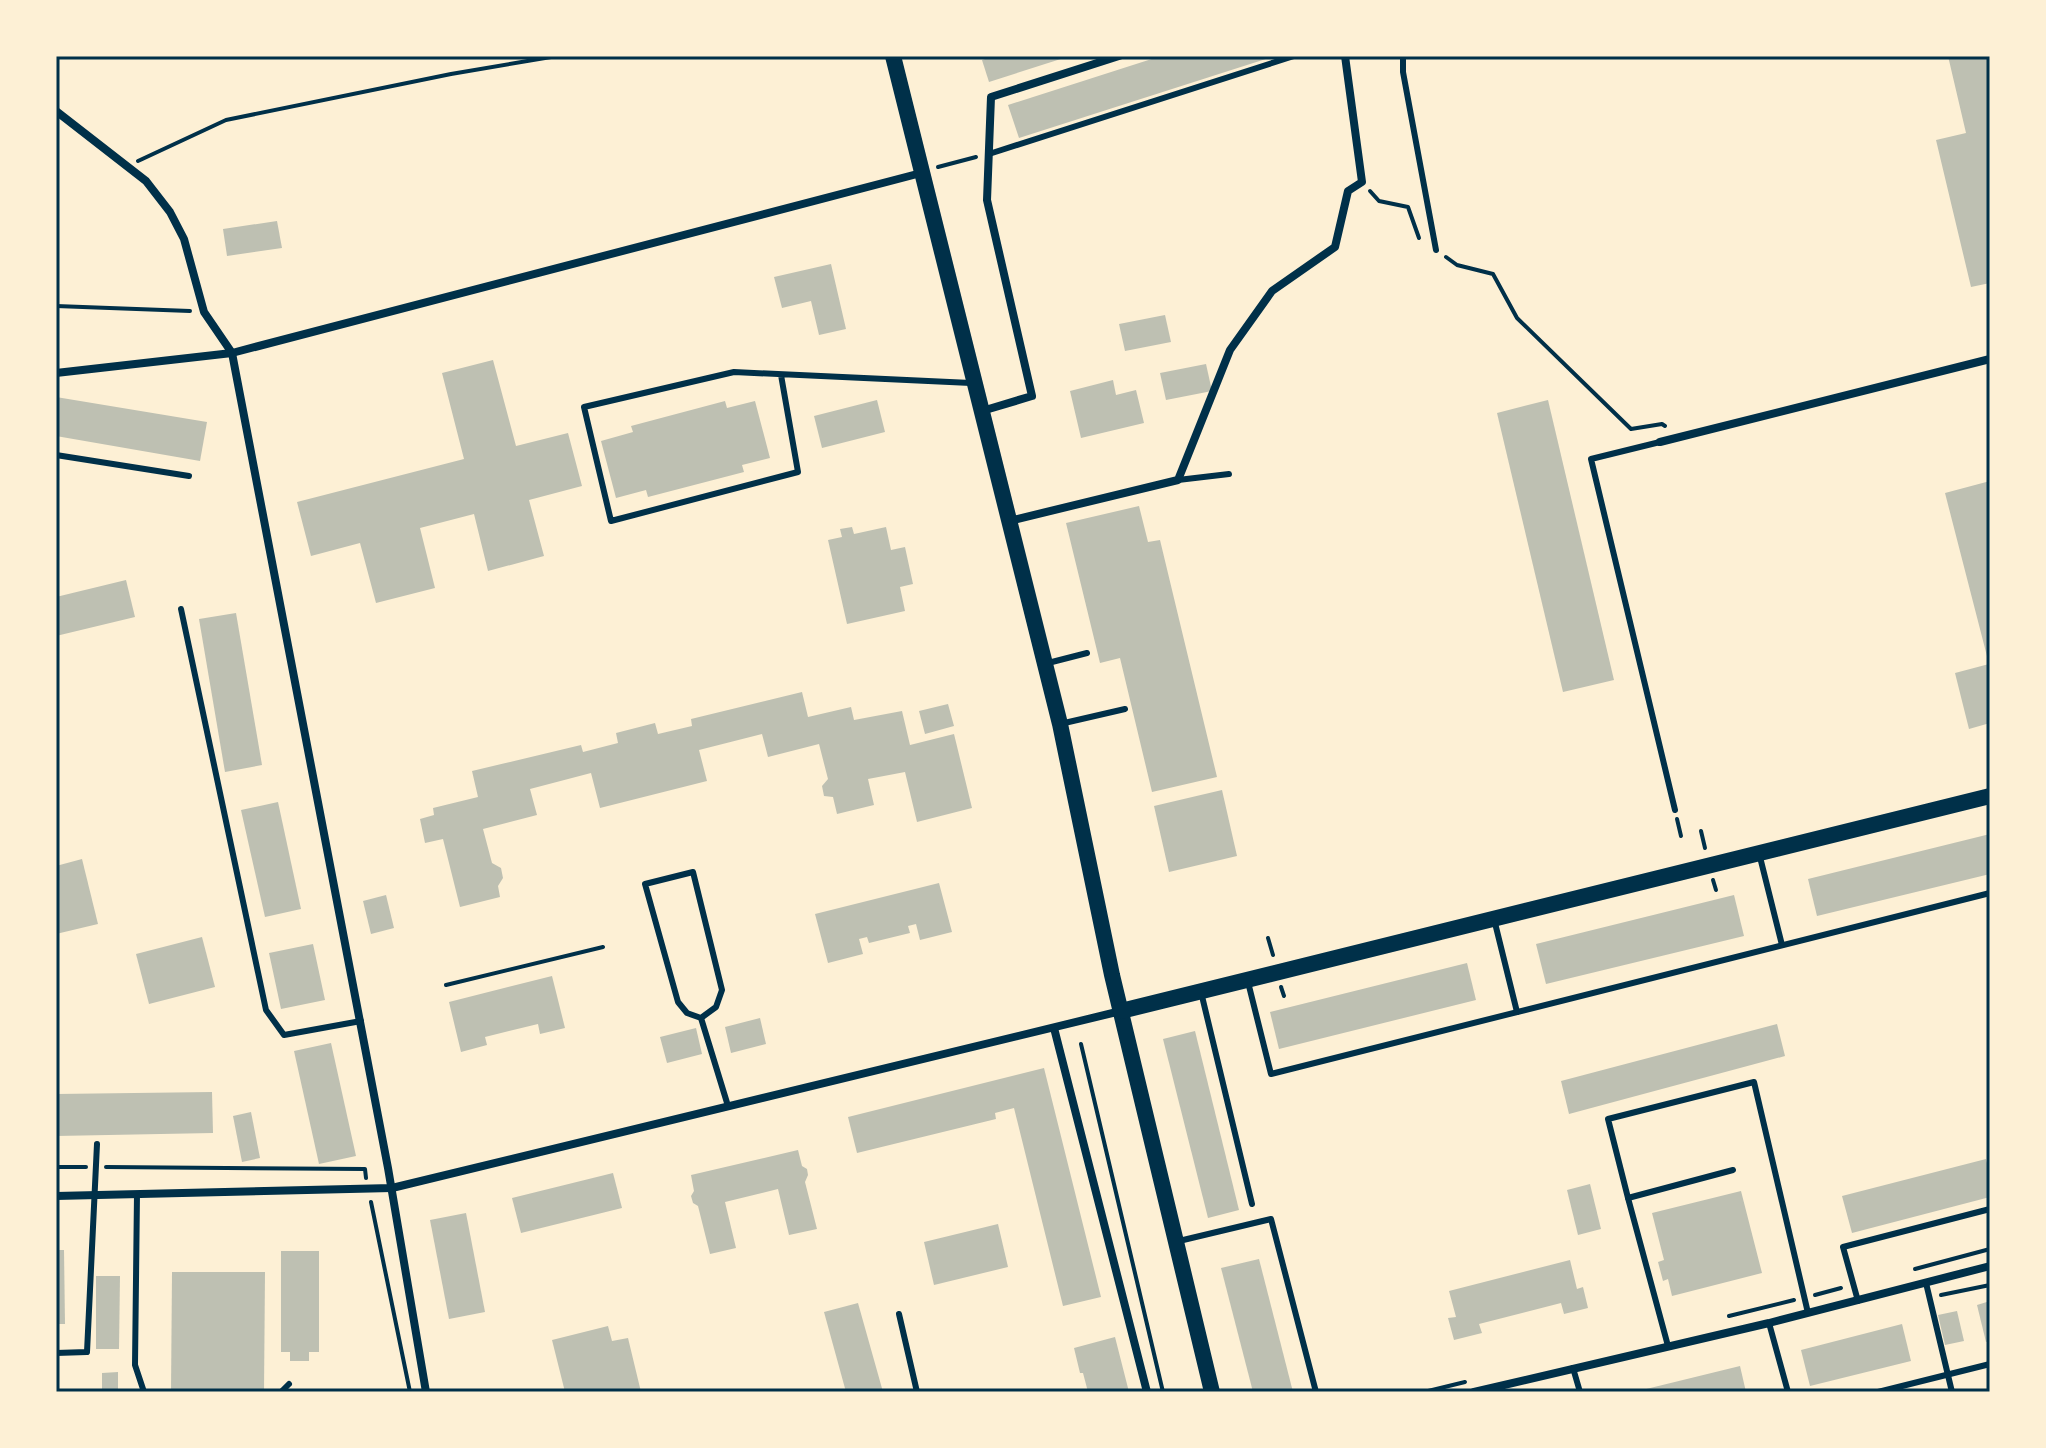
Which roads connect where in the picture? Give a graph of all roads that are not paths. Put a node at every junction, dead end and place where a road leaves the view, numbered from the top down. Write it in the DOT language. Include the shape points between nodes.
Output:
graph roads {
  1 [pos="893,56"];
  2 [pos="1119,56"];
  3 [pos="1294,56"];
  4 [pos="1345,56"];
  5 [pos="1403,56"];
  6 [pos="56,111"];
  7 [pos="989,154"];
  8 [pos="921,173"];
  9 [pos="1436,250"];
  10 [pos="232,353"];
  11 [pos="1990,359"];
  12 [pos="56,373"];
  13 [pos="781,375"];
  14 [pos="975,383"];
  15 [pos="982,411"];
  16 [pos="1660,442"];
  17 [pos="56,455"];
  18 [pos="1229,474"];
  19 [pos="189,476"];
  20 [pos="1178,480"];
  21 [pos="1009,521"];
  22 [pos="181,609"];
  23 [pos="1087,653"];
  24 [pos="1045,663"];
  25 [pos="1125,709"];
  26 [pos="1060,724"];
  27 [pos="1990,796"];
  28 [pos="1675,810"];
  29 [pos="1759,853"];
  30 [pos="1990,893"];
  31 [pos="1494,919"];
  32 [pos="1782,945"];
  33 [pos="1248,981"];
  34 [pos="1201,992"];
  35 [pos="1121,1011"];
  36 [pos="1517,1012"];
  37 [pos="701,1018"];
  38 [pos="361,1021"];
  39 [pos="1054,1028"];
  40 [pos="728,1106"];
  41 [pos="97,1144"];
  42 [pos="1733,1170"];
  43 [pos="392,1188"];
  44 [pos="137,1194"];
  45 [pos="95,1195"];
  46 [pos="56,1196"];
  47 [pos="1628,1198"];
  48 [pos="1252,1204"];
  49 [pos="1990,1209"];
  50 [pos="1175,1242"];
  51 [pos="1990,1266"];
  52 [pos="1926,1283"];
  53 [pos="1858,1301"];
  54 [pos="1808,1313"];
  55 [pos="899,1314"];
  56 [pos="1769,1323"];
  57 [pos="1668,1346"];
  58 [pos="56,1353"];
  59 [pos="1990,1364"];
  60 [pos="1573,1368"];
  61 [pos="1947,1375"];
  62 [pos="289,1384"];
  63 [pos="144,1392"];
  64 [pos="281,1392"];
  65 [pos="426,1392"];
  66 [pos="917,1392"];
  67 [pos="1147,1392"];
  68 [pos="1212,1392"];
  69 [pos="1316,1392"];
  70 [pos="1474,1392"];
  71 [pos="1580,1392"];
  72 [pos="1788,1392"];
  73 [pos="1878,1392"];
  74 [pos="1952,1392"];
  1 -- 8 [label="main road"];
  2 -- 7 [label="street" via="991,97"];
  3 -- 7 [label="lane"];
  4 -- 20 [label="street" via="1362,182 1348,191 1335,247 1272,291 1230,350"];
  5 -- 9 [label="lane"];
  6 -- 10 [label="street" via="146,181 170,212 184,239 204,312"];
  7 -- 15 [label="street" via="987,200 1032,396"];
  8 -- 10 [label="street"];
  8 -- 14 [label="main road"];
  10 -- 12 [label="street"];
  10 -- 38 [label="street"];
  11 -- 16 [label="street"];
  13 -- 13 [label="lane" via="734,372 584,407 611,521 798,472"];
  13 -- 14 [label="lane"];
  14 -- 15 [label="main road"];
  15 -- 21 [label="main road"];
  16 -- 28 [label="lane" via="1591,459"];
  17 -- 19 [label="lane"];
  18 -- 20 [label="lane"];
  20 -- 21 [label="street"];
  21 -- 24 [label="main road"];
  22 -- 38 [label="lane" via="266,1010 284,1035"];
  23 -- 24 [label="lane"];
  24 -- 26 [label="main road"];
  25 -- 26 [label="lane"];
  26 -- 35 [label="main road"];
  27 -- 29 [label="main road"];
  29 -- 31 [label="main road"];
  29 -- 32 [label="lane"];
  30 -- 32 [label="lane"];
  31 -- 33 [label="main road"];
  31 -- 36 [label="lane"];
  32 -- 36 [label="lane"];
  33 -- 34 [label="main road"];
  33 -- 36 [label="lane" via="1271,1074"];
  34 -- 35 [label="main road"];
  34 -- 48 [label="lane"];
  35 -- 39 [label="street"];
  35 -- 50 [label="main road"];
  37 -- 37 [label="lane" via="716,1007 722,990 693,872 645,884 678,1002"];
  37 -- 40 [label="lane"];
  38 -- 43 [label="street"];
  39 -- 40 [label="street"];
  39 -- 67 [label="street"];
  40 -- 43 [label="street"];
  41 -- 45 [label="lane"];
  42 -- 47 [label="lane"];
  43 -- 44 [label="street"];
  43 -- 65 [label="street"];
  44 -- 45 [label="street"];
  44 -- 63 [label="lane" via="135,1365"];
  45 -- 46 [label="street"];
  45 -- 58 [label="lane" via="87,1352"];
  47 -- 54 [label="lane" via="1608,1119 1754,1082"];
  47 -- 57 [label="lane"];
  49 -- 53 [label="lane" via="1843,1247"];
  50 -- 68 [label="main road"];
  50 -- 69 [label="lane" via="1271,1219"];
  51 -- 52 [label="street"];
  52 -- 53 [label="street"];
  52 -- 61 [label="lane"];
  53 -- 54 [label="street"];
  54 -- 56 [label="street"];
  55 -- 66 [label="lane"];
  56 -- 57 [label="street"];
  56 -- 72 [label="lane"];
  57 -- 60 [label="street"];
  59 -- 61 [label="lane"];
  60 -- 70 [label="street"];
  60 -- 71 [label="lane"];
  61 -- 73 [label="lane"];
  61 -- 74 [label="lane"];
  62 -- 64 [label="lane"];
}
